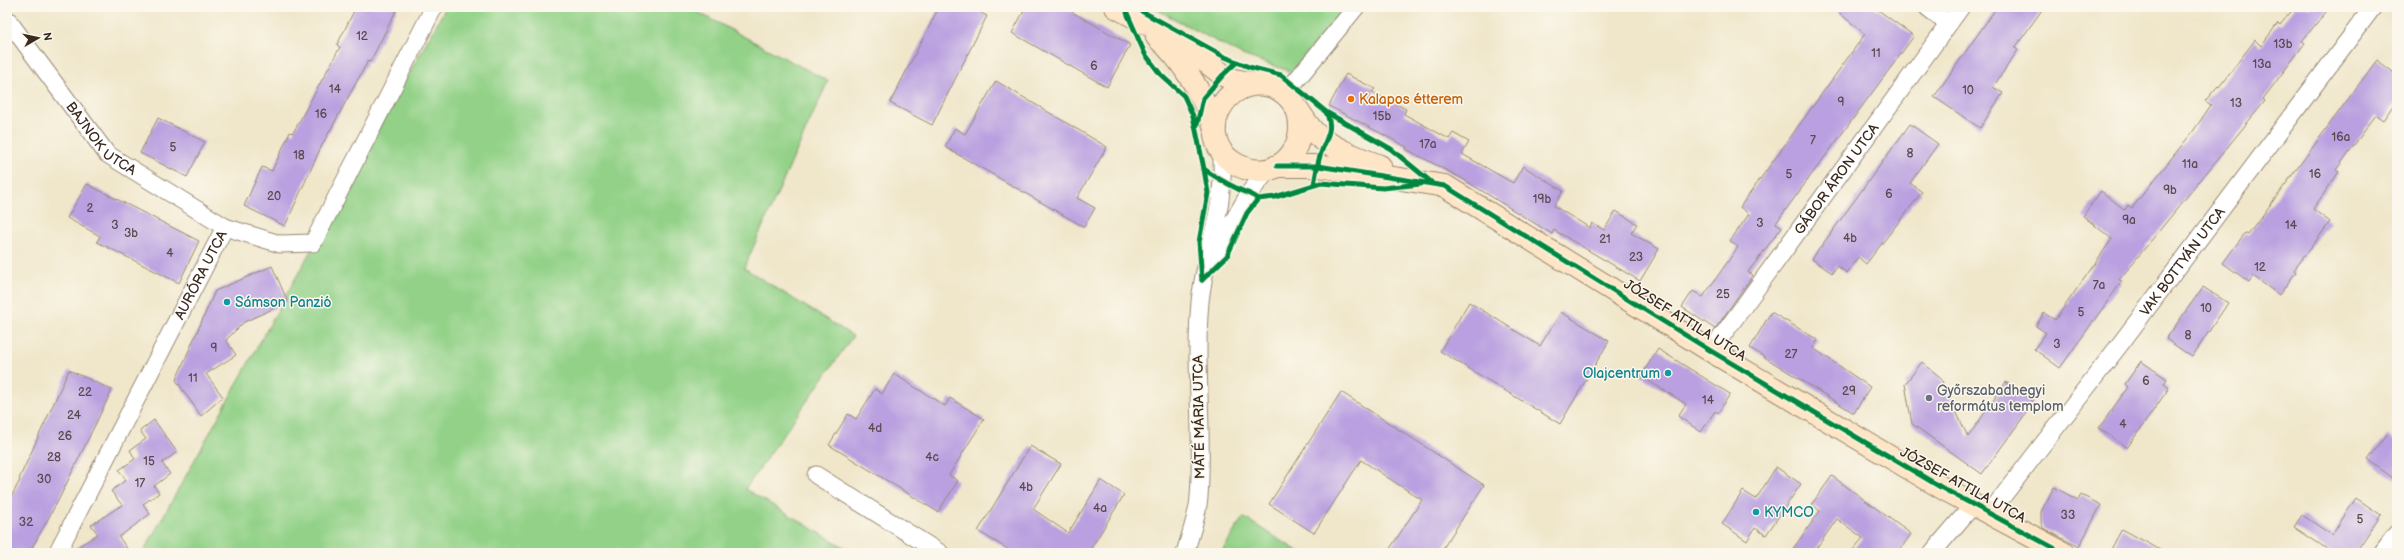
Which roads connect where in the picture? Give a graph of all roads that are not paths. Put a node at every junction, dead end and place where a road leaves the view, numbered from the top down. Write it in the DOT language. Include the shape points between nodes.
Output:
graph roads {
  1 [pos="434,7"];
  2 [pos="1116,7"];
  3 [pos="1356,7"];
  4 [pos="1926,7"];
  5 [pos="1961,7"];
  6 [pos="2373,7"];
  7 [pos="7,19"];
  8 [pos="1141,22"];
  9 [pos="1948,24"];
  10 [pos="1261,84"];
  11 [pos="1291,101"];
  12 [pos="1215,127"];
  13 [pos="1221,150"];
  14 [pos="1273,168"];
  15 [pos="1433,183"];
  16 [pos="225,227"];
  17 [pos="1202,280"];
  18 [pos="1711,351"];
  19 [pos="816,475"];
  20 [pos="1981,510"];
  21 [pos="2397,532"];
  22 [pos="56,553"];
  23 [pos="940,553"];
  24 [pos="1185,553"];
  25 [pos="1932,553"];
  26 [pos="2063,553"];
  27 [pos="2382,553"];
  1 -- 16 [label="street, AURÓRA UTCA" via="313,243 280,244"];
  2 -- 8 [label="street"];
  3 -- 11 [label="street"];
  4 -- 9 [label="street"];
  5 -- 9 [label="street, GÁBOR ÁRON UTCA"];
  6 -- 20 [label="street, VAK BOTTYÁN UTCA" via="2121,343"];
  7 -- 16 [label="street, BAJNOK UTCA" via="107,154"];
  8 -- 10 [label="street, JÓZSEF ATTILA UTCA" via="1181,42 1223,75 1234,80"];
  8 -- 12 [label="street" via="1170,49 1188,72 1203,98"];
  9 -- 18 [label="street, GÁBOR ÁRON UTCA"];
  10 -- 11 [label="street, JÓZSEF ATTILA UTCA" via="1272,86"];
  10 -- 12 [label="street" via="1236,90 1225,99 1216,116"];
  11 -- 14 [label="street" via="1301,120 1298,143 1292,154"];
  11 -- 15 [label="street, JÓZSEF ATTILA UTCA" via="1317,135 1342,150"];
  12 -- 13 [label="street"];
  13 -- 14 [label="street, JÓZSEF ATTILA UTCA" via="1242,168 1255,171"];
  13 -- 17 [label="street, MÁTÉ MÁRIA UTCA" via="1223,182"];
  14 -- 15 [label="street, JÓZSEF ATTILA UTCA" via="1318,166"];
  14 -- 17 [label="street, MÁTÉ MÁRIA UTCA" via="1241,207"];
  15 -- 18 [label="street, JÓZSEF ATTILA UTCA" via="1445,186"];
  16 -- 22 [label="street, AURÓRA UTCA"];
  17 -- 24 [label="street, MÁTÉ MÁRIA UTCA" via="1198,358 1202,433 1199,499"];
  18 -- 20 [label="street, JÓZSEF ATTILA UTCA"];
  19 -- 23 [label="street"];
  20 -- 25 [label="street, VAK BOTTYÁN UTCA"];
  20 -- 26 [label="street, JÓZSEF ATTILA UTCA"];
  21 -- 27 [label="street"];
}
